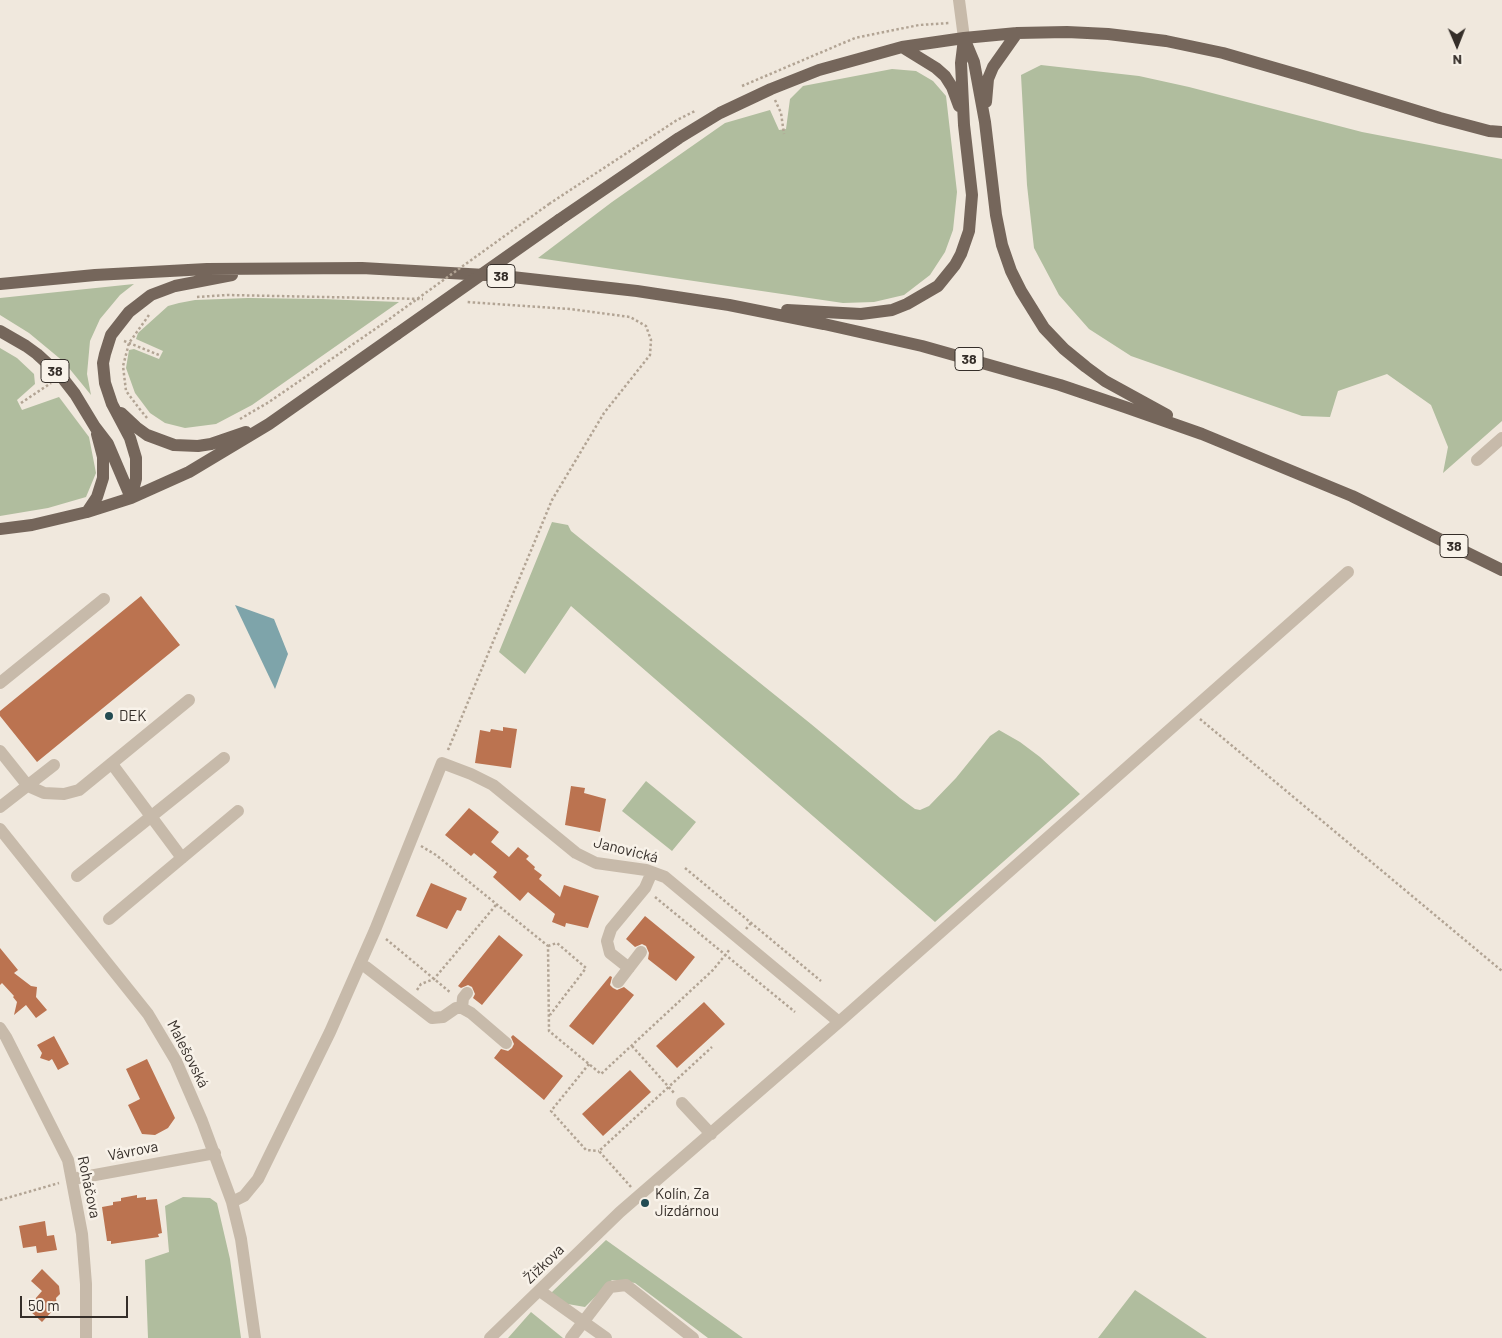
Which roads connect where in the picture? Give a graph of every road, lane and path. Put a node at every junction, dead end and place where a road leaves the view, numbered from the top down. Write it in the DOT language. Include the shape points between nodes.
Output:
graph roads {
  1 [pos="959,0"];
  2 [pos="1017,33"];
  3 [pos="964,38"];
  4 [pos="902,47"];
  5 [pos="771,89"];
  6 [pos="985,122"];
  7 [pos="964,125"];
  8 [pos="1502,132"];
  9 [pos="784,134"];
  10 [pos="549,204"];
  11 [pos="271,268"];
  12 [pos="0,284"];
  13 [pos="192,297"];
  14 [pos="430,299"];
  15 [pos="460,301"];
  16 [pos="729,305"];
  17 [pos="152,310"];
  18 [pos="0,331"];
  19 [pos="111,335"];
  20 [pos="129,343"];
  21 [pos="159,355"];
  22 [pos="61,376"];
  23 [pos="21,403"];
  24 [pos="112,404"];
  25 [pos="149,419"];
  26 [pos="233,423"];
  27 [pos="269,424"];
  28 [pos="95,427"];
  29 [pos="1202,434"];
  30 [pos="1502,438"];
  31 [pos="1477,460"];
  32 [pos="131,498"];
  33 [pos="87,512"];
  34 [pos="0,529"];
  35 [pos="1502,570"];
  36 [pos="1348,572"];
  37 [pos="104,599"];
  38 [pos="0,683"];
  39 [pos="189,700"];
  40 [pos="1191,711"];
  41 [pos="0,751"];
  42 [pos="224,758"];
  43 [pos="442,763"];
  44 [pos="112,764"];
  45 [pos="54,765"];
  46 [pos="28,786"];
  47 [pos="0,808"];
  48 [pos="238,811"];
  49 [pos="151,816"];
  50 [pos="0,828"];
  51 [pos="412,839"];
  52 [pos="182,858"];
  53 [pos="685,868"];
  54 [pos="652,872"];
  55 [pos="77,876"];
  56 [pos="645,888"];
  57 [pos="496,905"];
  58 [pos="109,919"];
  59 [pos="750,923"];
  60 [pos="375,930"];
  61 [pos="738,938"];
  62 [pos="548,946"];
  63 [pos="641,952"];
  64 [pos="725,954"];
  65 [pos="360,964"];
  66 [pos="629,968"];
  67 [pos="1502,971"];
  68 [pos="434,979"];
  69 [pos="821,981"];
  70 [pos="618,982"];
  71 [pos="464,1000"];
  72 [pos="409,1001"];
  73 [pos="795,1012"];
  74 [pos="549,1016"];
  75 [pos="839,1022"];
  76 [pos="0,1028"];
  77 [pos="506,1043"];
  78 [pos="632,1046"];
  79 [pos="712,1047"];
  80 [pos="589,1064"];
  81 [pos="668,1087"];
  82 [pos="682,1103"];
  83 [pos="711,1134"];
  84 [pos="599,1151"];
  85 [pos="215,1153"];
  86 [pos="73,1179"];
  87 [pos="638,1196"];
  88 [pos="0,1200"];
  89 [pos="232,1202"];
  90 [pos="540,1291"];
  91 [pos="583,1321"];
  92 [pos="86,1338"];
  93 [pos="255,1338"];
  94 [pos="490,1338"];
  95 [pos="570,1338"];
  96 [pos="606,1338"];
  97 [pos="693,1338"];
  1 -- 3 [label="street"];
  2 -- 3 [label="main road"];
  2 -- 6 [label="main road" via="1000,54 988,79"];
  2 -- 8 [label="main road" via="1108,34 1166,41 1223,53 1440,118"];
  3 -- 4 [label="main road"];
  3 -- 6 [label="main road, 38" via="974,62"];
  3 -- 7 [label="main road, 38" via="961,63"];
  4 -- 5 [label="main road" via="819,70"];
  4 -- 7 [label="main road" via="945,76 952,87"];
  5 -- 9 [label="path" via="781,113"];
  5 -- 27 [label="main road, bridge" via="720,113 679,138"];
  6 -- 29 [label="main road, 38" via="1002,244 1021,292 1044,328 1064,349 1105,381"];
  7 -- 16 [label="main road, 38" via="972,195 969,232 955,265 938,286 907,304 878,313 842,314"];
  10 -- 26 [label="path, bridge" via="381,325"];
  11 -- 12 [label="main road, 38" via="145,272"];
  11 -- 16 [label="main road, 38" via="362,268 503,276"];
  11 -- 19 [label="main road, 38" via="196,281 150,295 123,318"];
  13 -- 14 [label="path"];
  15 -- 43 [label="path" via="630,317 646,326 651,340 650,355 604,413 552,500"];
  16 -- 29 [label="main road, 38" via="940,351 1060,385"];
  17 -- 20 [label="path"];
  18 -- 22 [label="main road, 38" via="26,346"];
  19 -- 20 [label="path"];
  19 -- 24 [label="main road, 38" via="104,372"];
  20 -- 21 [label="path"];
  20 -- 25 [label="path" via="123,366 126,390"];
  22 -- 23 [label="path"];
  22 -- 28 [label="main road, 38"];
  24 -- 27 [label="main road" via="147,435 174,445 211,444"];
  24 -- 32 [label="main road, 38" via="130,438 136,458 136,479"];
  27 -- 32 [label="main road" via="189,472"];
  28 -- 32 [label="main road, 38" via="108,444"];
  28 -- 33 [label="main road" via="103,457 103,478 97,497"];
  29 -- 35 [label="main road, 38" via="1352,496"];
  30 -- 31 [label="street"];
  32 -- 33 [label="main road"];
  33 -- 34 [label="main road"];
  36 -- 40 [label="street, Žižkova"];
  37 -- 38 [label="street"];
  39 -- 44 [label="street"];
  40 -- 67 [label="path"];
  40 -- 75 [label="street, Žižkova"];
  41 -- 46 [label="street"];
  42 -- 49 [label="street"];
  43 -- 51 [label="street"];
  43 -- 54 [label="street, Janovická" via="493,785 576,853 596,863"];
  44 -- 46 [label="street" via="79,790 64,794 44,793"];
  44 -- 49 [label="street"];
  45 -- 46 [label="street"];
  46 -- 47 [label="street"];
  48 -- 52 [label="street"];
  49 -- 52 [label="street"];
  49 -- 55 [label="street"];
  50 -- 85 [label="street, Malešovská" via="148,1014 176,1061"];
  51 -- 57 [label="path"];
  51 -- 60 [label="street"];
  52 -- 58 [label="street"];
  53 -- 59 [label="path"];
  54 -- 56 [label="street"];
  54 -- 61 [label="street, Janovická" via="665,877"];
  56 -- 64 [label="path"];
  56 -- 66 [label="street" via="611,930 607,941 610,953"];
  57 -- 62 [label="path"];
  57 -- 68 [label="path"];
  59 -- 61 [label="path"];
  59 -- 69 [label="path"];
  60 -- 65 [label="street"];
  60 -- 68 [label="path"];
  61 -- 64 [label="path"];
  61 -- 75 [label="street, Janovická"];
  62 -- 74 [label="path"];
  62 -- 74 [label="path" via="557,943 586,968"];
  63 -- 66 [label="street"];
  64 -- 73 [label="path"];
  64 -- 78 [label="path" via="713,970"];
  65 -- 72 [label="street"];
  65 -- 89 [label="street" via="258,1179 244,1196"];
  66 -- 70 [label="street"];
  68 -- 71 [label="path"];
  68 -- 72 [label="path" via="421,984"];
  71 -- 72 [label="street" via="443,1017 432,1018"];
  71 -- 77 [label="street" via="471,1014"];
  74 -- 80 [label="path" via="550,1031"];
  75 -- 83 [label="street, Žižkova"];
  76 -- 86 [label="street, Roháčova" via="68,1160"];
  78 -- 80 [label="path" via="601,1074"];
  78 -- 81 [label="path"];
  79 -- 81 [label="path"];
  80 -- 84 [label="path" via="551,1111 586,1150"];
  81 -- 82 [label="path"];
  81 -- 84 [label="path"];
  82 -- 83 [label="street"];
  83 -- 87 [label="street, Žižkova"];
  84 -- 87 [label="path"];
  85 -- 86 [label="street, Vávrova"];
  85 -- 89 [label="street, Malešovská"];
  86 -- 88 [label="path"];
  86 -- 92 [label="street, Roháčova" via="82,1234"];
  87 -- 90 [label="street, Žižkova"];
  89 -- 93 [label="street, Malešovská" via="241,1239"];
  90 -- 91 [label="street"];
  90 -- 94 [label="street, Žižkova"];
  91 -- 95 [label="street"];
  91 -- 96 [label="street"];
  91 -- 97 [label="street" via="610,1287 626,1285"];
}
